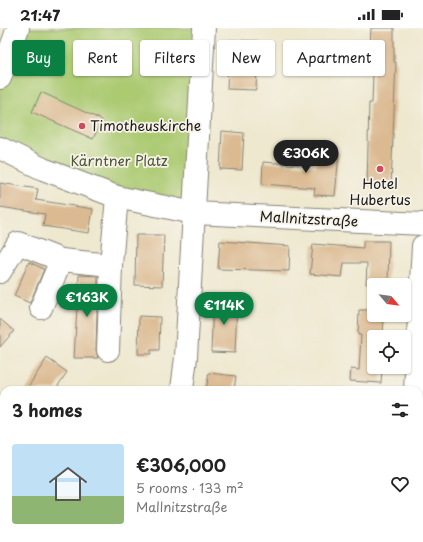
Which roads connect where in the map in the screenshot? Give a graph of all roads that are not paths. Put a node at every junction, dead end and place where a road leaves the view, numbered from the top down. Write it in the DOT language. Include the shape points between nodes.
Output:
graph roads {
  1 [pos="18,28"];
  2 [pos="204,28"];
  3 [pos="2,67"];
  4 [pos="0,148"];
  5 [pos="117,197"];
  6 [pos="194,213"];
  7 [pos="423,224"];
  8 [pos="423,246"];
  9 [pos="61,260"];
  10 [pos="111,265"];
  11 [pos="0,272"];
  12 [pos="41,308"];
  13 [pos="108,350"];
  14 [pos="182,386"];
  15 [pos="415,386"];
  1 -- 3 [label="street"];
  2 -- 6 [label="street"];
  4 -- 5 [label="street" via="43,169"];
  5 -- 6 [label="street"];
  5 -- 10 [label="street"];
  6 -- 7 [label="street, Mallnitzstraße"];
  6 -- 14 [label="street"];
  8 -- 15 [label="street"];
  9 -- 10 [label="street"];
  9 -- 11 [label="street" via="18,243"];
  9 -- 12 [label="street"];
  10 -- 13 [label="street"];
}
